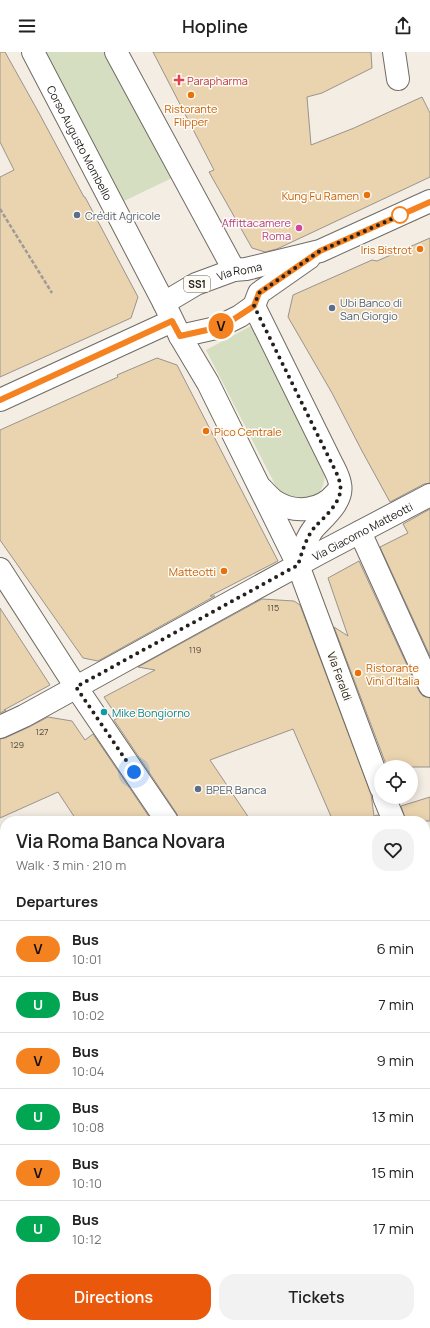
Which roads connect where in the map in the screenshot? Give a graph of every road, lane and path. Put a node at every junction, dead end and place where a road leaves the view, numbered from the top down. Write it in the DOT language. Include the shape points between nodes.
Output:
graph roads {
  1 [pos="33,52"];
  2 [pos="116,52"];
  3 [pos="394,52"];
  4 [pos="398,79"];
  5 [pos="430,202"];
  6 [pos="0,209"];
  7 [pos="320,251"];
  8 [pos="240,269"];
  9 [pos="52,293"];
  10 [pos="257,300"];
  11 [pos="172,320"];
  12 [pos="0,400"];
  13 [pos="341,485"];
  14 [pos="261,489"];
  15 [pos="430,495"];
  16 [pos="360,532"];
  17 [pos="298,565"];
  18 [pos="0,569"];
  19 [pos="430,686"];
  20 [pos="76,687"];
  21 [pos="0,727"];
  22 [pos="374,769"];
  23 [pos="387,804"];
  24 [pos="164,816"];
  25 [pos="392,816"];
  1 -- 11 [label="main road, Corso Augusto Mombello"];
  2 -- 8 [label="main road"];
  3 -- 4 [label="main road"];
  5 -- 7 [label="main road, Via Roma / SS1"];
  6 -- 9 [label="path"];
  7 -- 8 [label="main road, Via Roma / SS1"];
  7 -- 10 [label="main road, Via Roma / SS1"];
  8 -- 10 [label="main road"];
  8 -- 11 [label="main road, Via Roma / SS1" via="196,284"];
  10 -- 11 [label="main road, Via Roma / SS1" via="228,323 216,328"];
  10 -- 13 [label="main road"];
  11 -- 12 [label="main road, Via Roma / SS1"];
  11 -- 14 [label="main road, Corso Augusto Mombello" via="208,382"];
  13 -- 14 [label="main road, Corso Augusto Mombello" via="329,501 313,509 296,509 276,502"];
  13 -- 17 [label="main road" via="338,499 325,518 314,528"];
  14 -- 17 [label="main road, Corso Augusto Mombello"];
  15 -- 16 [label="main road, Via Giacomo Matteotti"];
  16 -- 17 [label="main road, Via Giacomo Matteotti"];
  16 -- 19 [label="main road"];
  17 -- 20 [label="main road, Via Giacomo Matteotti"];
  17 -- 22 [label="main road, Via Feraldi"];
  18 -- 20 [label="main road"];
  20 -- 21 [label="main road, Via Giacomo Matteotti"];
  20 -- 24 [label="main road"];
  23 -- 25 [label="main road"];
}
